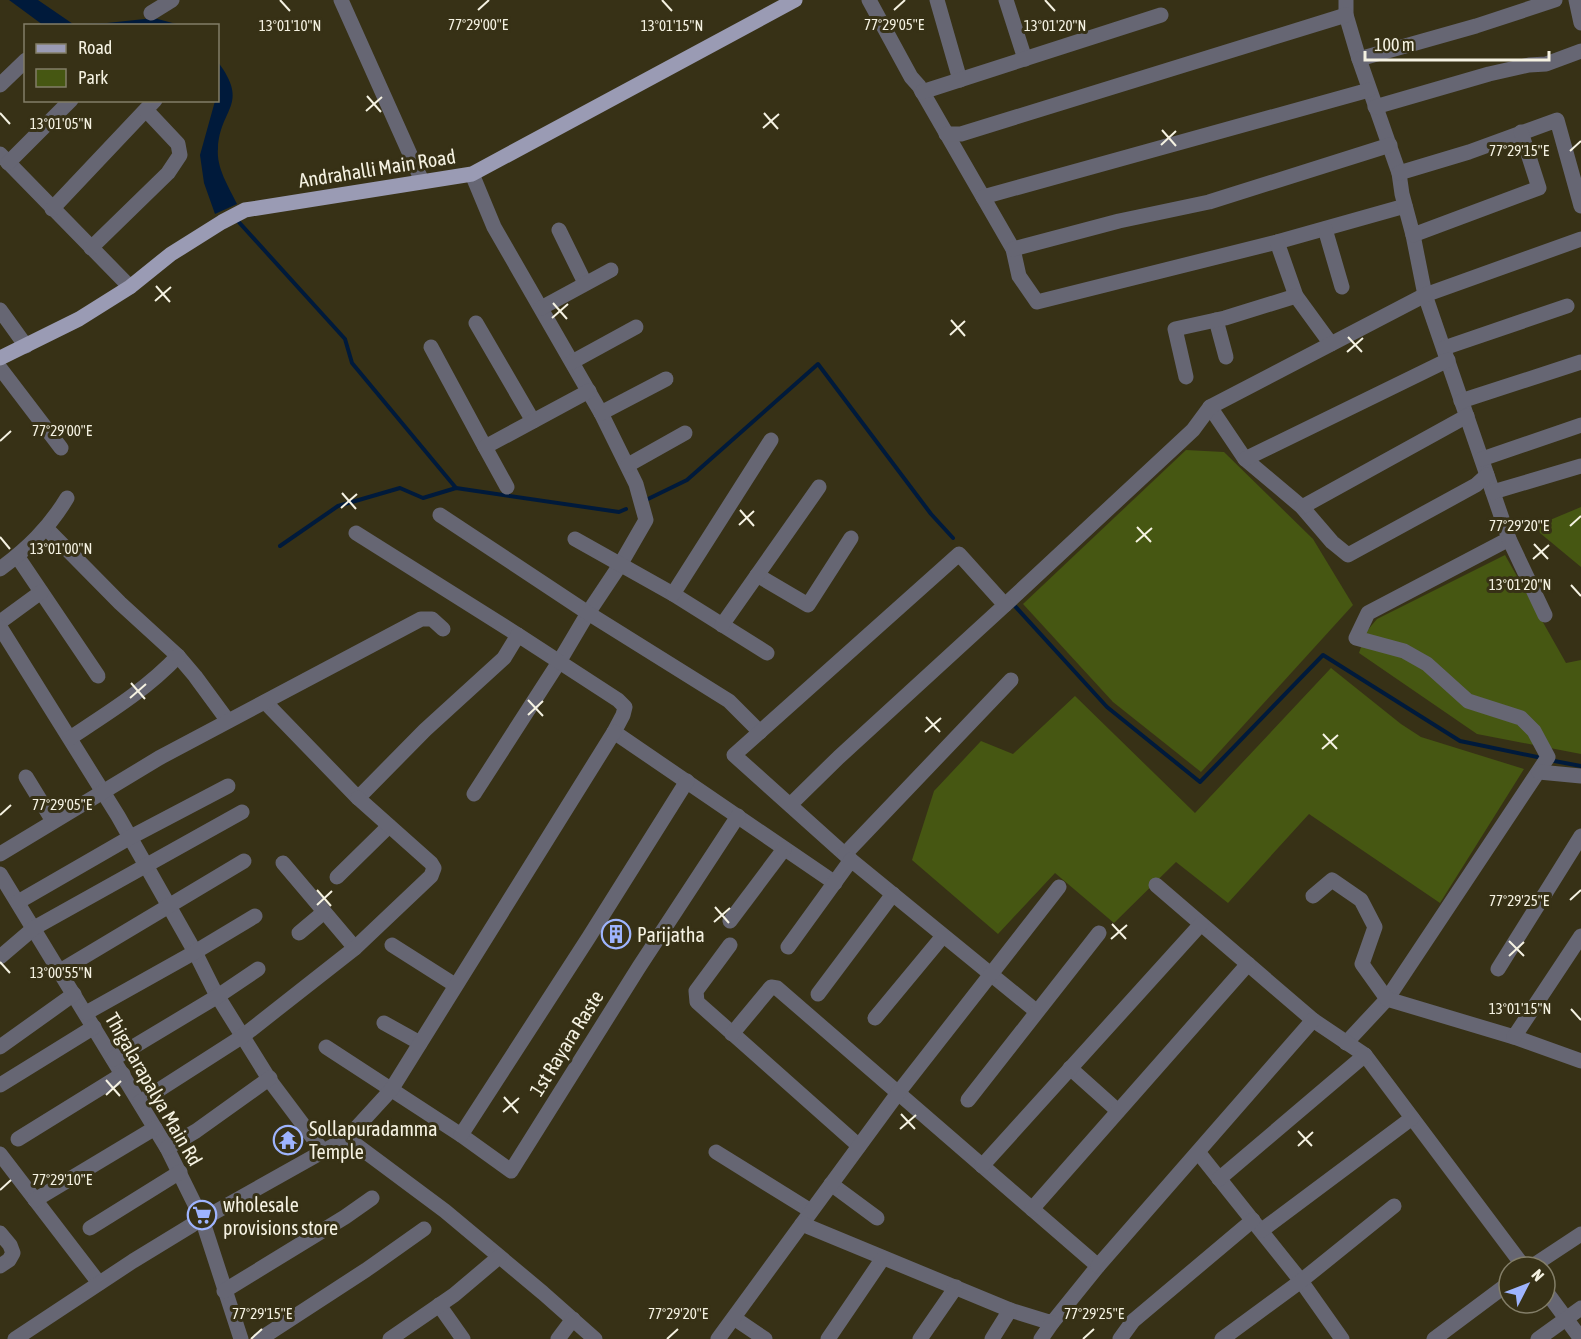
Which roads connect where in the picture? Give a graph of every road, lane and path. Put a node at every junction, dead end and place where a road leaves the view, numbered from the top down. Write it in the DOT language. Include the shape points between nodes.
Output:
graph roads {
  1 [pos="171,0"];
  2 [pos="341,0"];
  3 [pos="795,0"];
  4 [pos="869,0"];
  5 [pos="937,0"];
  6 [pos="1006,0"];
  7 [pos="1555,0"];
  8 [pos="1576,0"];
  9 [pos="1346,4"];
  10 [pos="151,13"];
  11 [pos="1161,15"];
  12 [pos="1581,23"];
  13 [pos="1581,51"];
  14 [pos="1024,59"];
  15 [pos="1359,59"];
  16 [pos="24,62"];
  17 [pos="960,80"];
  18 [pos="0,85"];
  19 [pos="1369,90"];
  20 [pos="922,92"];
  21 [pos="69,102"];
  22 [pos="151,105"];
  23 [pos="1375,107"];
  24 [pos="1521,132"];
  25 [pos="946,134"];
  26 [pos="1390,145"];
  27 [pos="4,158"];
  28 [pos="1399,172"];
  29 [pos="472,174"];
  30 [pos="422,182"];
  31 [pos="982,197"];
  32 [pos="1405,206"];
  33 [pos="1581,206"];
  34 [pos="52,209"];
  35 [pos="1325,229"];
  36 [pos="559,230"];
  37 [pos="1413,235"];
  38 [pos="1581,239"];
  39 [pos="1277,242"];
  40 [pos="92,248"];
  41 [pos="1013,249"];
  42 [pos="611,270"];
  43 [pos="585,284"];
  44 [pos="130,287"];
  45 [pos="1342,287"];
  46 [pos="1425,295"];
  47 [pos="1296,296"];
  48 [pos="1567,306"];
  49 [pos="541,308"];
  50 [pos="0,310"];
  51 [pos="1216,320"];
  52 [pos="476,323"];
  53 [pos="636,327"];
  54 [pos="1330,344"];
  55 [pos="26,346"];
  56 [pos="432,347"];
  57 [pos="1446,354"];
  58 [pos="1226,357"];
  59 [pos="0,358"];
  60 [pos="572,362"];
  61 [pos="1581,362"];
  62 [pos="0,368"];
  63 [pos="1186,377"];
  64 [pos="666,379"];
  65 [pos="589,391"];
  66 [pos="1210,407"];
  67 [pos="1464,409"];
  68 [pos="601,413"];
  69 [pos="533,421"];
  70 [pos="1581,425"];
  71 [pos="685,433"];
  72 [pos="771,440"];
  73 [pos="485,447"];
  74 [pos="61,448"];
  75 [pos="1245,459"];
  76 [pos="1482,459"];
  77 [pos="628,465"];
  78 [pos="1581,466"];
  79 [pos="1487,475"];
  80 [pos="507,487"];
  81 [pos="819,487"];
  82 [pos="1493,492"];
  83 [pos="67,498"];
  84 [pos="1302,507"];
  85 [pos="440,514"];
  86 [pos="46,528"];
  87 [pos="356,533"];
  88 [pos="851,538"];
  89 [pos="575,539"];
  90 [pos="1509,539"];
  91 [pos="17,556"];
  92 [pos="620,565"];
  93 [pos="0,569"];
  94 [pos="757,575"];
  95 [pos="41,592"];
  96 [pos="673,594"];
  97 [pos="1005,605"];
  98 [pos="588,613"];
  99 [pos="1545,615"];
  100 [pos="0,622"];
  101 [pos="722,625"];
  102 [pos="0,627"];
  103 [pos="443,629"];
  104 [pos="518,635"];
  105 [pos="767,653"];
  106 [pos="178,656"];
  107 [pos="559,662"];
  108 [pos="98,676"];
  109 [pos="1011,680"];
  110 [pos="265,702"];
  111 [pos="228,721"];
  112 [pos="614,732"];
  113 [pos="760,732"];
  114 [pos="70,738"];
  115 [pos="1544,765"];
  116 [pos="1581,776"];
  117 [pos="26,777"];
  118 [pos="687,781"];
  119 [pos="228,786"];
  120 [pos="102,791"];
  121 [pos="474,794"];
  122 [pos="358,798"];
  123 [pos="790,805"];
  124 [pos="242,812"];
  125 [pos="738,816"];
  126 [pos="53,821"];
  127 [pos="390,826"];
  128 [pos="1581,836"];
  129 [pos="129,838"];
  130 [pos="784,849"];
  131 [pos="0,854"];
  132 [pos="848,857"];
  133 [pos="244,861"];
  134 [pos="283,863"];
  135 [pos="147,866"];
  136 [pos="0,874"];
  137 [pos="337,877"];
  138 [pos="836,882"];
  139 [pos="1156,885"];
  140 [pos="1059,887"];
  141 [pos="893,894"];
  142 [pos="1313,896"];
  143 [pos="18,902"];
  144 [pos="168,905"];
  145 [pos="324,912"];
  146 [pos="255,916"];
  147 [pos="730,921"];
  148 [pos="1201,924"];
  149 [pos="34,928"];
  150 [pos="299,933"];
  151 [pos="1099,933"];
  152 [pos="943,936"];
  153 [pos="1581,936"];
  154 [pos="392,945"];
  155 [pos="730,945"];
  156 [pos="788,947"];
  157 [pos="355,948"];
  158 [pos="195,952"];
  159 [pos="0,957"];
  160 [pos="1248,964"];
  161 [pos="258,969"];
  162 [pos="1498,969"];
  163 [pos="60,971"];
  164 [pos="991,974"];
  165 [pos="455,985"];
  166 [pos="74,994"];
  167 [pos="818,994"];
  168 [pos="218,996"];
  169 [pos="1387,999"];
  170 [pos="1036,1011"];
  171 [pos="86,1013"];
  172 [pos="875,1018"];
  173 [pos="1313,1020"];
  174 [pos="384,1023"];
  175 [pos="94,1027"];
  176 [pos="732,1034"];
  177 [pos="243,1036"];
  178 [pos="1514,1037"];
  179 [pos="420,1043"];
  180 [pos="1346,1043"];
  181 [pos="0,1047"];
  182 [pos="326,1047"];
  183 [pos="1365,1055"];
  184 [pos="113,1059"];
  185 [pos="1581,1061"];
  186 [pos="1070,1068"];
  187 [pos="123,1074"];
  188 [pos="270,1078"];
  189 [pos="0,1085"];
  190 [pos="391,1090"];
  191 [pos="898,1093"];
  192 [pos="968,1100"];
  193 [pos="140,1102"];
  194 [pos="1118,1111"];
  195 [pos="1412,1118"];
  196 [pos="155,1128"];
  197 [pos="461,1135"];
  198 [pos="347,1138"];
  199 [pos="18,1139"];
  200 [pos="859,1146"];
  201 [pos="167,1148"];
  202 [pos="322,1150"];
  203 [pos="716,1152"];
  204 [pos="1198,1152"];
  205 [pos="0,1154"];
  206 [pos="982,1166"];
  207 [pos="180,1172"];
  208 [pos="1219,1179"];
  209 [pos="831,1184"];
  210 [pos="372,1198"];
  211 [pos="35,1200"];
  212 [pos="1394,1206"];
  213 [pos="1032,1209"];
  214 [pos="812,1211"];
  215 [pos="877,1218"];
  216 [pos="202,1219"];
  217 [pos="802,1224"];
  218 [pos="1257,1225"];
  219 [pos="90,1228"];
  220 [pos="424,1229"];
  221 [pos="0,1233"];
  222 [pos="1581,1234"];
  223 [pos="1515,1255"];
  224 [pos="1549,1255"];
  225 [pos="500,1257"];
  226 [pos="883,1258"];
  227 [pos="0,1266"];
  228 [pos="1098,1266"];
  229 [pos="1301,1281"];
  230 [pos="99,1283"];
  231 [pos="956,1287"];
  232 [pos="224,1291"];
  233 [pos="1497,1292"];
  234 [pos="439,1305"];
  235 [pos="1557,1305"];
  236 [pos="1581,1308"];
  237 [pos="1010,1310"];
  238 [pos="734,1318"];
  239 [pos="1567,1318"];
  240 [pos="573,1319"];
  241 [pos="1052,1323"];
  242 [pos="394,1338"];
  243 [pos="15,1339"];
  244 [pos="241,1339"];
  245 [pos="260,1339"];
  246 [pos="463,1339"];
  247 [pos="558,1339"];
  248 [pos="595,1339"];
  249 [pos="718,1339"];
  250 [pos="765,1339"];
  251 [pos="828,1339"];
  252 [pos="920,1339"];
  253 [pos="992,1339"];
  254 [pos="1041,1339"];
  255 [pos="1120,1339"];
  256 [pos="1222,1339"];
  257 [pos="1342,1339"];
  258 [pos="1434,1339"];
  259 [pos="1538,1339"];
  260 [pos="1581,1339"];
  1 -- 10 [label="street"];
  2 -- 30 [label="street"];
  3 -- 29 [label="main road, Andrahalli Main Road"];
  4 -- 20 [label="street"];
  5 -- 17 [label="street"];
  6 -- 14 [label="street"];
  7 -- 15 [label="street"];
  8 -- 12 [label="street"];
  9 -- 15 [label="street"];
  9 -- 25 [label="street" via="961,134"];
  11 -- 14 [label="street"];
  13 -- 23 [label="street" via="1546,64 1489,74"];
  14 -- 17 [label="street"];
  15 -- 19 [label="street"];
  16 -- 18 [label="street"];
  17 -- 20 [label="street"];
  19 -- 23 [label="street"];
  19 -- 31 [label="street"];
  20 -- 25 [label="street"];
  21 -- 27 [label="street"];
  22 -- 34 [label="street"];
  22 -- 40 [label="street" via="178,144 180,155 168,173"];
  23 -- 26 [label="street"];
  24 -- 28 [label="street"];
  24 -- 33 [label="street" via="1557,120"];
  24 -- 37 [label="street" via="1539,188"];
  25 -- 31 [label="street"];
  26 -- 28 [label="street"];
  26 -- 41 [label="street" via="1209,202"];
  27 -- 34 [label="street"];
  28 -- 32 [label="street"];
  29 -- 30 [label="main road, Andrahalli Main Road"];
  29 -- 49 [label="street" via="494,227"];
  30 -- 44 [label="main road, Andrahalli Main Road" via="245,210 171,254"];
  31 -- 41 [label="street"];
  32 -- 35 [label="street"];
  32 -- 37 [label="street"];
  34 -- 40 [label="street"];
  35 -- 39 [label="street"];
  35 -- 45 [label="street"];
  36 -- 43 [label="street"];
  37 -- 46 [label="street"];
  38 -- 46 [label="street"];
  39 -- 41 [label="street" via="1037,302 1019,276"];
  39 -- 47 [label="street"];
  40 -- 44 [label="street"];
  42 -- 43 [label="street"];
  43 -- 49 [label="street"];
  44 -- 55 [label="main road, Andrahalli Main Road" via="79,320"];
  46 -- 54 [label="street"];
  46 -- 57 [label="street"];
  47 -- 51 [label="street"];
  47 -- 54 [label="street"];
  48 -- 57 [label="street"];
  49 -- 60 [label="street"];
  50 -- 55 [label="street"];
  51 -- 58 [label="street"];
  51 -- 63 [label="street" via="1175,329"];
  52 -- 69 [label="street"];
  53 -- 60 [label="street"];
  54 -- 66 [label="street"];
  55 -- 59 [label="main road, Andrahalli Main Road"];
  56 -- 73 [label="street"];
  57 -- 67 [label="street"];
  57 -- 75 [label="street"];
  60 -- 65 [label="street"];
  61 -- 67 [label="street"];
  62 -- 74 [label="street"];
  64 -- 68 [label="street"];
  65 -- 68 [label="street"];
  65 -- 69 [label="street"];
  66 -- 75 [label="street"];
  66 -- 97 [label="street" via="1186,437"];
  67 -- 76 [label="street"];
  67 -- 84 [label="street"];
  68 -- 77 [label="street"];
  69 -- 73 [label="street"];
  70 -- 76 [label="street"];
  71 -- 77 [label="street"];
  72 -- 96 [label="street"];
  73 -- 80 [label="street"];
  75 -- 84 [label="street"];
  76 -- 79 [label="street"];
  77 -- 92 [label="street" via="645,520"];
  78 -- 82 [label="street"];
  79 -- 82 [label="street"];
  79 -- 84 [label="street" via="1476,485 1348,555"];
  81 -- 94 [label="street"];
  82 -- 90 [label="street"];
  83 -- 86 [label="street"];
  85 -- 98 [label="street"];
  86 -- 91 [label="street"];
  86 -- 106 [label="street"];
  87 -- 104 [label="street"];
  88 -- 94 [label="street" via="808,605"];
  89 -- 92 [label="street"];
  90 -- 99 [label="street"];
  90 -- 115 [label="street" via="1368,613 1356,638 1404,651 1428,664 1468,701 1521,718 1534,731"];
  91 -- 93 [label="street"];
  91 -- 95 [label="street"];
  92 -- 96 [label="street"];
  92 -- 98 [label="street"];
  94 -- 101 [label="street"];
  95 -- 100 [label="street"];
  95 -- 108 [label="street"];
  96 -- 101 [label="street"];
  97 -- 113 [label="street" via="959,554"];
  97 -- 123 [label="street"];
  98 -- 107 [label="street"];
  98 -- 113 [label="street" via="729,701"];
  101 -- 105 [label="street"];
  102 -- 114 [label="street"];
  103 -- 110 [label="street" via="432,619 422,619"];
  104 -- 107 [label="street"];
  104 -- 122 [label="street" via="504,658"];
  106 -- 111 [label="street"];
  106 -- 114 [label="street" via="152,681"];
  107 -- 112 [label="street" via="625,707"];
  107 -- 121 [label="street"];
  109 -- 132 [label="street"];
  110 -- 111 [label="street"];
  110 -- 122 [label="street"];
  111 -- 120 [label="street"];
  112 -- 118 [label="street"];
  112 -- 165 [label="street"];
  113 -- 123 [label="street" via="734,755"];
  114 -- 120 [label="street"];
  115 -- 116 [label="street"];
  115 -- 169 [label="street"];
  117 -- 126 [label="street"];
  118 -- 125 [label="street"];
  118 -- 197 [label="street"];
  119 -- 129 [label="street"];
  120 -- 126 [label="street"];
  120 -- 129 [label="street"];
  122 -- 127 [label="street"];
  123 -- 132 [label="street"];
  124 -- 135 [label="street"];
  125 -- 130 [label="street"];
  125 -- 197 [label="street, 1st Rayara Raste" via="511,1171"];
  126 -- 131 [label="street"];
  127 -- 137 [label="street"];
  127 -- 157 [label="street" via="434,868"];
  128 -- 162 [label="street"];
  129 -- 135 [label="street"];
  129 -- 143 [label="street"];
  130 -- 138 [label="street"];
  130 -- 147 [label="street"];
  132 -- 138 [label="street"];
  132 -- 141 [label="street"];
  133 -- 144 [label="street"];
  134 -- 145 [label="street"];
  135 -- 144 [label="street"];
  135 -- 149 [label="street"];
  136 -- 143 [label="street, Thigalarapalya Main Rd"];
  138 -- 156 [label="street"];
  139 -- 148 [label="street"];
  140 -- 164 [label="street"];
  141 -- 152 [label="street"];
  141 -- 167 [label="street"];
  142 -- 169 [label="street" via="1332,880 1361,900 1375,927 1362,964"];
  143 -- 149 [label="street, Thigalarapalya Main Rd"];
  144 -- 158 [label="street"];
  144 -- 163 [label="street"];
  145 -- 150 [label="street"];
  145 -- 157 [label="street"];
  146 -- 158 [label="street"];
  148 -- 160 [label="street"];
  148 -- 186 [label="street"];
  149 -- 159 [label="street"];
  149 -- 163 [label="street, Thigalarapalya Main Rd"];
  151 -- 170 [label="street"];
  152 -- 164 [label="street"];
  152 -- 172 [label="street"];
  153 -- 178 [label="street"];
  154 -- 165 [label="street"];
  155 -- 176 [label="street" via="696,991 697,1002"];
  157 -- 177 [label="street"];
  158 -- 168 [label="street"];
  158 -- 171 [label="street"];
  160 -- 173 [label="street"];
  160 -- 194 [label="street"];
  161 -- 168 [label="street"];
  163 -- 166 [label="street, Thigalarapalya Main Rd"];
  164 -- 170 [label="street"];
  164 -- 191 [label="street"];
  165 -- 179 [label="street"];
  166 -- 171 [label="street, Thigalarapalya Main Rd"];
  166 -- 181 [label="street"];
  168 -- 177 [label="street"];
  168 -- 184 [label="street"];
  169 -- 178 [label="street"];
  169 -- 180 [label="street"];
  170 -- 192 [label="street"];
  171 -- 175 [label="street, Thigalarapalya Main Rd"];
  173 -- 180 [label="street"];
  173 -- 204 [label="street"];
  174 -- 179 [label="street"];
  175 -- 184 [label="street, Thigalarapalya Main Rd"];
  175 -- 189 [label="street"];
  176 -- 191 [label="street" via="771,987 777,988"];
  176 -- 200 [label="street"];
  177 -- 188 [label="street"];
  177 -- 193 [label="street"];
  178 -- 185 [label="street"];
  179 -- 190 [label="street"];
  180 -- 183 [label="street"];
  182 -- 190 [label="street, 1st Rayara Raste"];
  183 -- 195 [label="street"];
  183 -- 208 [label="street"];
  184 -- 187 [label="street, Thigalarapalya Main Rd"];
  186 -- 194 [label="street"];
  186 -- 206 [label="street"];
  187 -- 193 [label="street, Thigalarapalya Main Rd"];
  187 -- 199 [label="street"];
  188 -- 201 [label="street"];
  188 -- 202 [label="street"];
  190 -- 197 [label="street, 1st Rayara Raste"];
  190 -- 198 [label="street"];
  191 -- 200 [label="street"];
  191 -- 206 [label="street"];
  193 -- 196 [label="street, Thigalarapalya Main Rd"];
  194 -- 213 [label="street"];
  195 -- 218 [label="street"];
  195 -- 223 [label="street"];
  196 -- 201 [label="street, Thigalarapalya Main Rd"];
  196 -- 211 [label="street"];
  198 -- 202 [label="street"];
  198 -- 225 [label="street"];
  200 -- 209 [label="street"];
  201 -- 207 [label="street, Thigalarapalya Main Rd"];
  202 -- 216 [label="street"];
  203 -- 214 [label="street"];
  204 -- 208 [label="street"];
  204 -- 228 [label="street"];
  205 -- 211 [label="street"];
  206 -- 213 [label="street"];
  207 -- 216 [label="street, Thigalarapalya Main Rd"];
  207 -- 219 [label="street"];
  208 -- 218 [label="street"];
  209 -- 214 [label="street"];
  209 -- 215 [label="street"];
  210 -- 232 [label="street"];
  211 -- 230 [label="street"];
  212 -- 229 [label="street"];
  213 -- 228 [label="street"];
  214 -- 217 [label="street"];
  216 -- 230 [label="street"];
  216 -- 232 [label="street, Thigalarapalya Main Rd"];
  217 -- 226 [label="street"];
  217 -- 238 [label="street"];
  218 -- 229 [label="street"];
  218 -- 255 [label="street" via="1133,1321"];
  220 -- 245 [label="street"];
  221 -- 227 [label="street" via="13,1253"];
  222 -- 224 [label="street"];
  225 -- 234 [label="street"];
  225 -- 240 [label="street"];
  226 -- 231 [label="street"];
  226 -- 251 [label="street"];
  228 -- 241 [label="street"];
  229 -- 256 [label="street"];
  229 -- 257 [label="street"];
  230 -- 243 [label="street"];
  231 -- 237 [label="street"];
  231 -- 252 [label="street"];
  232 -- 244 [label="street, Thigalarapalya Main Rd"];
  233 -- 258 [label="street"];
  234 -- 242 [label="street"];
  234 -- 246 [label="street"];
  235 -- 239 [label="street"];
  236 -- 239 [label="street"];
  237 -- 241 [label="street"];
  237 -- 253 [label="street"];
  238 -- 249 [label="street"];
  238 -- 250 [label="street"];
  239 -- 259 [label="street"];
  239 -- 260 [label="street"];
  240 -- 247 [label="street"];
  240 -- 248 [label="street"];
  241 -- 254 [label="street"];
}
